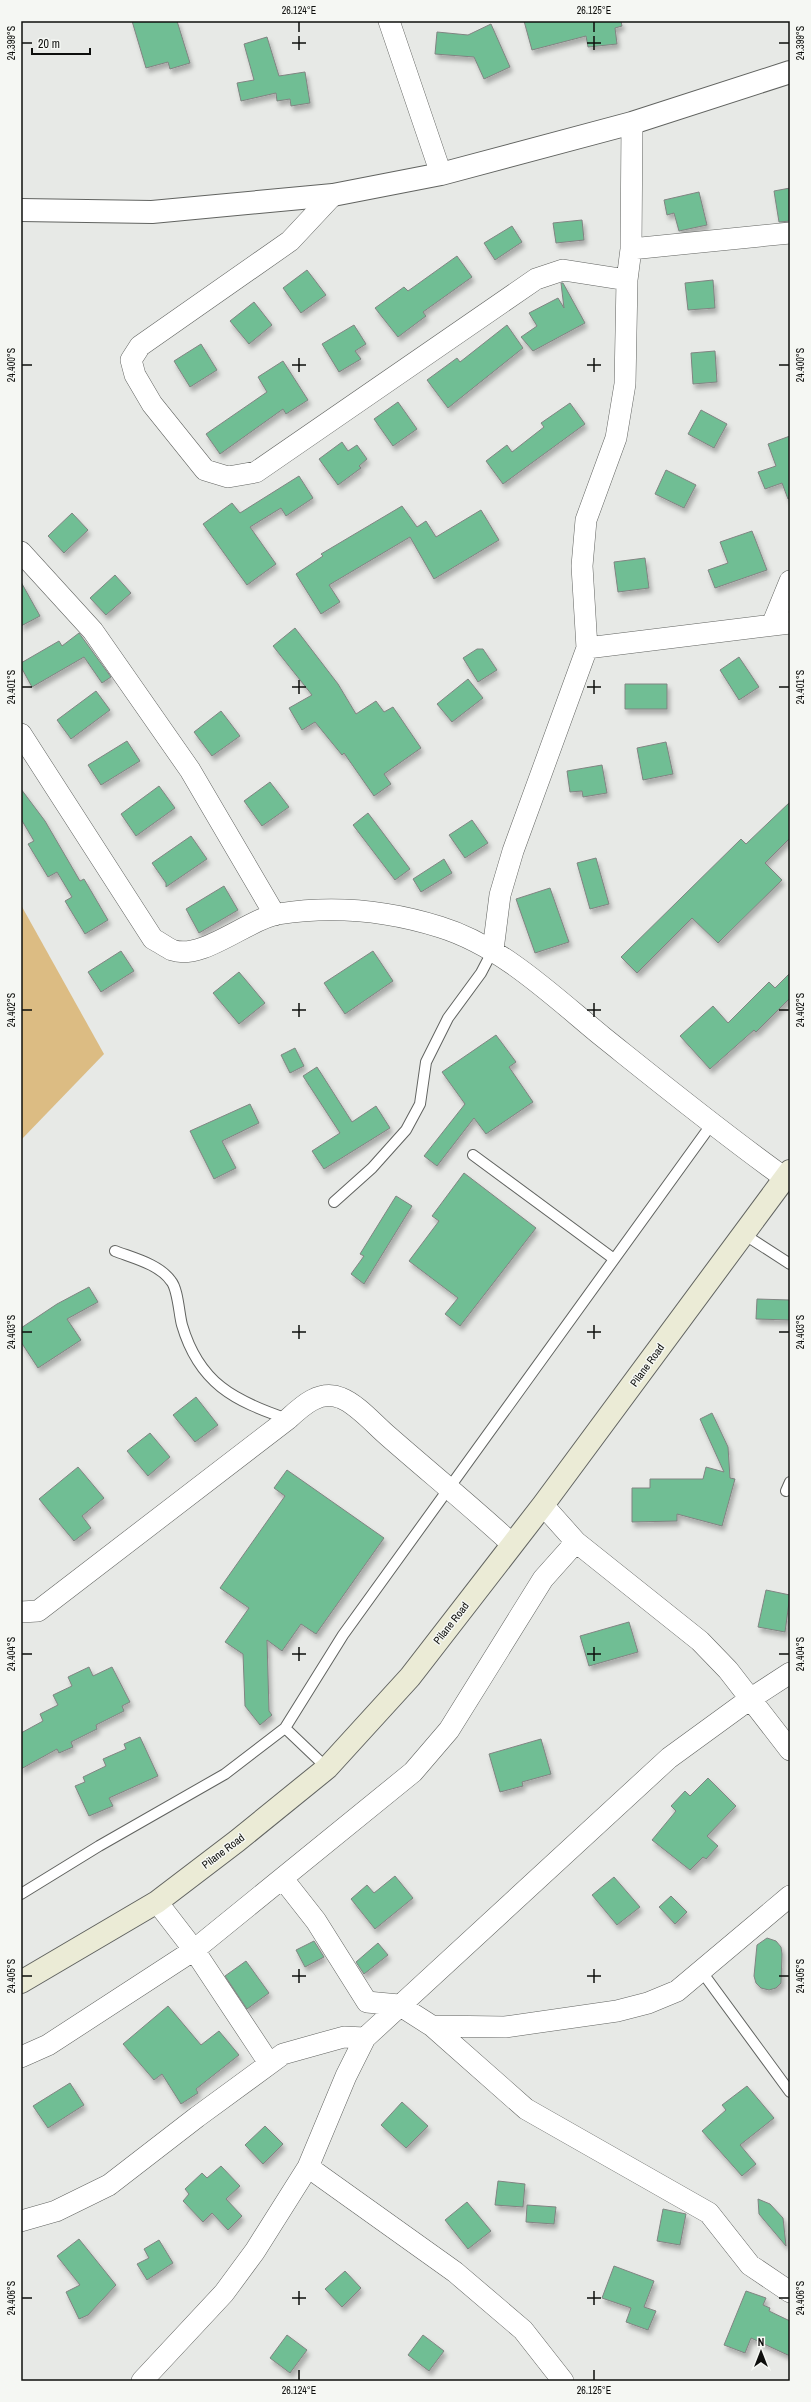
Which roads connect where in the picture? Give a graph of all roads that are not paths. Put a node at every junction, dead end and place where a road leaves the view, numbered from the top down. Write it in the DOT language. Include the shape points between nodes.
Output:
graph roads {
  1 [pos="389,21"];
  2 [pos="790,72"];
  3 [pos="632,123"];
  4 [pos="441,174"];
  5 [pos="333,194"];
  6 [pos="21,210"];
  7 [pos="790,233"];
  8 [pos="631,249"];
  9 [pos="627,280"];
  10 [pos="21,552"];
  11 [pos="790,581"];
  12 [pos="781,624"];
  13 [pos="587,648"];
  14 [pos="21,734"];
  15 [pos="275,914"];
  16 [pos="492,950"];
  17 [pos="711,1125"];
  18 [pos="473,1155"];
  19 [pos="787,1174"];
  20 [pos="334,1202"];
  21 [pos="742,1233"];
  22 [pos="115,1251"];
  23 [pos="614,1259"];
  24 [pos="790,1264"];
  25 [pos="288,1419"];
  26 [pos="450,1488"];
  27 [pos="543,1505"];
  28 [pos="576,1542"];
  29 [pos="512,1544"];
  30 [pos="29,1612"];
  31 [pos="21,1625"];
  32 [pos="790,1673"];
  33 [pos="750,1699"];
  34 [pos="285,1728"];
  35 [pos="790,1750"];
  36 [pos="327,1768"];
  37 [pos="283,1879"];
  38 [pos="21,1894"];
  39 [pos="790,1896"];
  40 [pos="157,1902"];
  41 [pos="194,1950"];
  42 [pos="702,1972"];
  43 [pos="21,1982"];
  44 [pos="399,2005"];
  45 [pos="432,2026"];
  46 [pos="365,2038"];
  47 [pos="21,2057"];
  48 [pos="269,2063"];
  49 [pos="790,2092"];
  50 [pos="308,2167"];
  51 [pos="21,2221"];
  52 [pos="790,2292"];
  53 [pos="142,2381"];
  54 [pos="563,2381"];
  1 -- 4 [label="street"];
  2 -- 3 [label="street"];
  3 -- 4 [label="street"];
  3 -- 8 [label="street"];
  4 -- 5 [label="street"];
  5 -- 6 [label="street" via="152,212"];
  5 -- 9 [label="street" via="290,241 140,346 131,360 135,375 152,404 205,470 228,477 256,472 536,279 563,270"];
  7 -- 8 [label="street"];
  8 -- 9 [label="street"];
  9 -- 13 [label="street" via="622,408 616,438 586,520 582,566"];
  10 -- 15 [label="street" via="98,637 190,770"];
  11 -- 12 [label="street"];
  12 -- 13 [label="street"];
  13 -- 16 [label="street" via="513,851 500,894"];
  14 -- 15 [label="street" via="153,939 173,950 192,951"];
  15 -- 16 [label="street" via="319,909 362,909 441,927"];
  16 -- 17 [label="street" via="537,983"];
  16 -- 20 [label="lane" via="481,973 448,1018 426,1062 420,1104 406,1130 372,1168"];
  17 -- 19 [label="street"];
  17 -- 23 [label="lane"];
  18 -- 23 [label="lane"];
  19 -- 21 [label="main road, Pilane Road"];
  21 -- 24 [label="lane"];
  21 -- 27 [label="main road, Pilane Road"];
  22 -- 25 [label="lane" via="162,1271 172,1282 182,1325 194,1356 208,1377 236,1398 260,1410"];
  23 -- 26 [label="lane"];
  25 -- 26 [label="street" via="306,1403 321,1396 341,1397"];
  25 -- 30 [label="street"];
  26 -- 29 [label="street"];
  26 -- 34 [label="lane" via="432,1509 343,1635"];
  27 -- 28 [label="street"];
  27 -- 29 [label="main road, Pilane Road"];
  28 -- 33 [label="street" via="700,1641 728,1670"];
  28 -- 37 [label="street" via="543,1580 449,1730 414,1772"];
  29 -- 36 [label="main road, Pilane Road" via="410,1677"];
  30 -- 31 [label="street"];
  32 -- 33 [label="street"];
  33 -- 35 [label="street"];
  33 -- 44 [label="street" via="669,1758"];
  34 -- 36 [label="lane"];
  34 -- 38 [label="lane" via="225,1774"];
  36 -- 40 [label="main road, Pilane Road"];
  37 -- 41 [label="street"];
  37 -- 44 [label="street" via="316,1921 367,2002"];
  39 -- 42 [label="street"];
  40 -- 41 [label="street"];
  40 -- 43 [label="main road, Pilane Road"];
  41 -- 47 [label="street" via="48,2045"];
  41 -- 48 [label="street"];
  42 -- 45 [label="street" via="677,1991 648,2003 617,2011 505,2027"];
  42 -- 49 [label="lane"];
  44 -- 45 [label="street"];
  44 -- 46 [label="street"];
  45 -- 52 [label="street" via="526,2108 709,2212 750,2265"];
  46 -- 48 [label="street" via="344,2037 313,2045 283,2054"];
  46 -- 50 [label="street" via="346,2076"];
  48 -- 51 [label="street" via="109,2184 56,2211"];
  50 -- 53 [label="street" via="224,2293"];
  50 -- 54 [label="street" via="455,2272 523,2330"];
}
